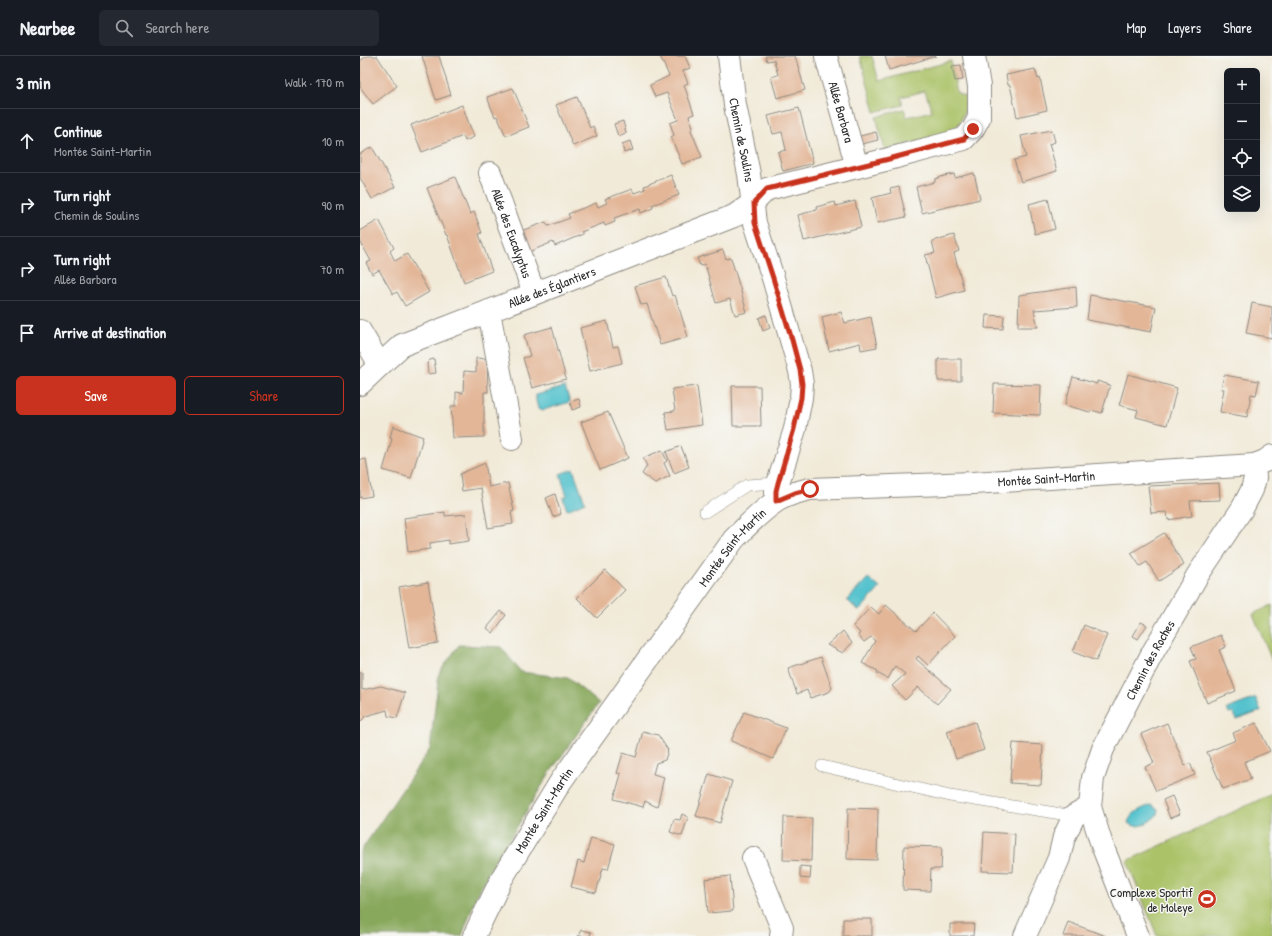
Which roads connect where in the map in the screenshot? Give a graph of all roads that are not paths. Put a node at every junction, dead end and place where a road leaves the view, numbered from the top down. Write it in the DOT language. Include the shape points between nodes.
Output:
graph roads {
  1 [pos="729,56"];
  2 [pos="826,56"];
  3 [pos="974,56"];
  4 [pos="857,167"];
  5 [pos="490,173"];
  6 [pos="754,203"];
  7 [pos="534,293"];
  8 [pos="489,311"];
  9 [pos="360,331"];
  10 [pos="380,365"];
  11 [pos="360,384"];
  12 [pos="512,439"];
  13 [pos="1263,460"];
  14 [pos="777,492"];
  15 [pos="704,512"];
  16 [pos="822,766"];
  17 [pos="1086,816"];
  18 [pos="753,858"];
  19 [pos="474,936"];
  20 [pos="781,936"];
  21 [pos="1025,936"];
  22 [pos="1138,936"];
  1 -- 6 [label="street, Chemin de Soulins" via="735,105"];
  2 -- 4 [label="street, Allée Barbara"];
  3 -- 4 [label="street" via="979,86 979,118 964,139"];
  4 -- 6 [label="street" via="767,189"];
  5 -- 7 [label="street, Allée des Eucalyptus"];
  6 -- 7 [label="street, Allée des Églantiers" via="734,216"];
  6 -- 14 [label="street, Chemin de Soulins" via="755,223 792,340 802,384 796,423"];
  7 -- 8 [label="street, Allée des Églantiers"];
  8 -- 10 [label="street, Allée des Églantiers" via="402,345"];
  8 -- 12 [label="street"];
  9 -- 10 [label="street"];
  10 -- 11 [label="street, Allée des Églantiers"];
  13 -- 14 [label="street, Montée Saint-Martin" via="973,483"];
  13 -- 17 [label="street, Chemin des Roches" via="1242,509 1197,576 1153,652 1103,749 1093,778"];
  14 -- 15 [label="lane" via="747,485"];
  14 -- 19 [label="street, Montée Saint-Martin" via="734,539 561,780 502,878"];
  16 -- 17 [label="lane" via="950,796"];
  17 -- 21 [label="street" via="1088,829 1076,837 1060,858"];
  17 -- 22 [label="street"];
  18 -- 20 [label="street" via="782,928"];
}
